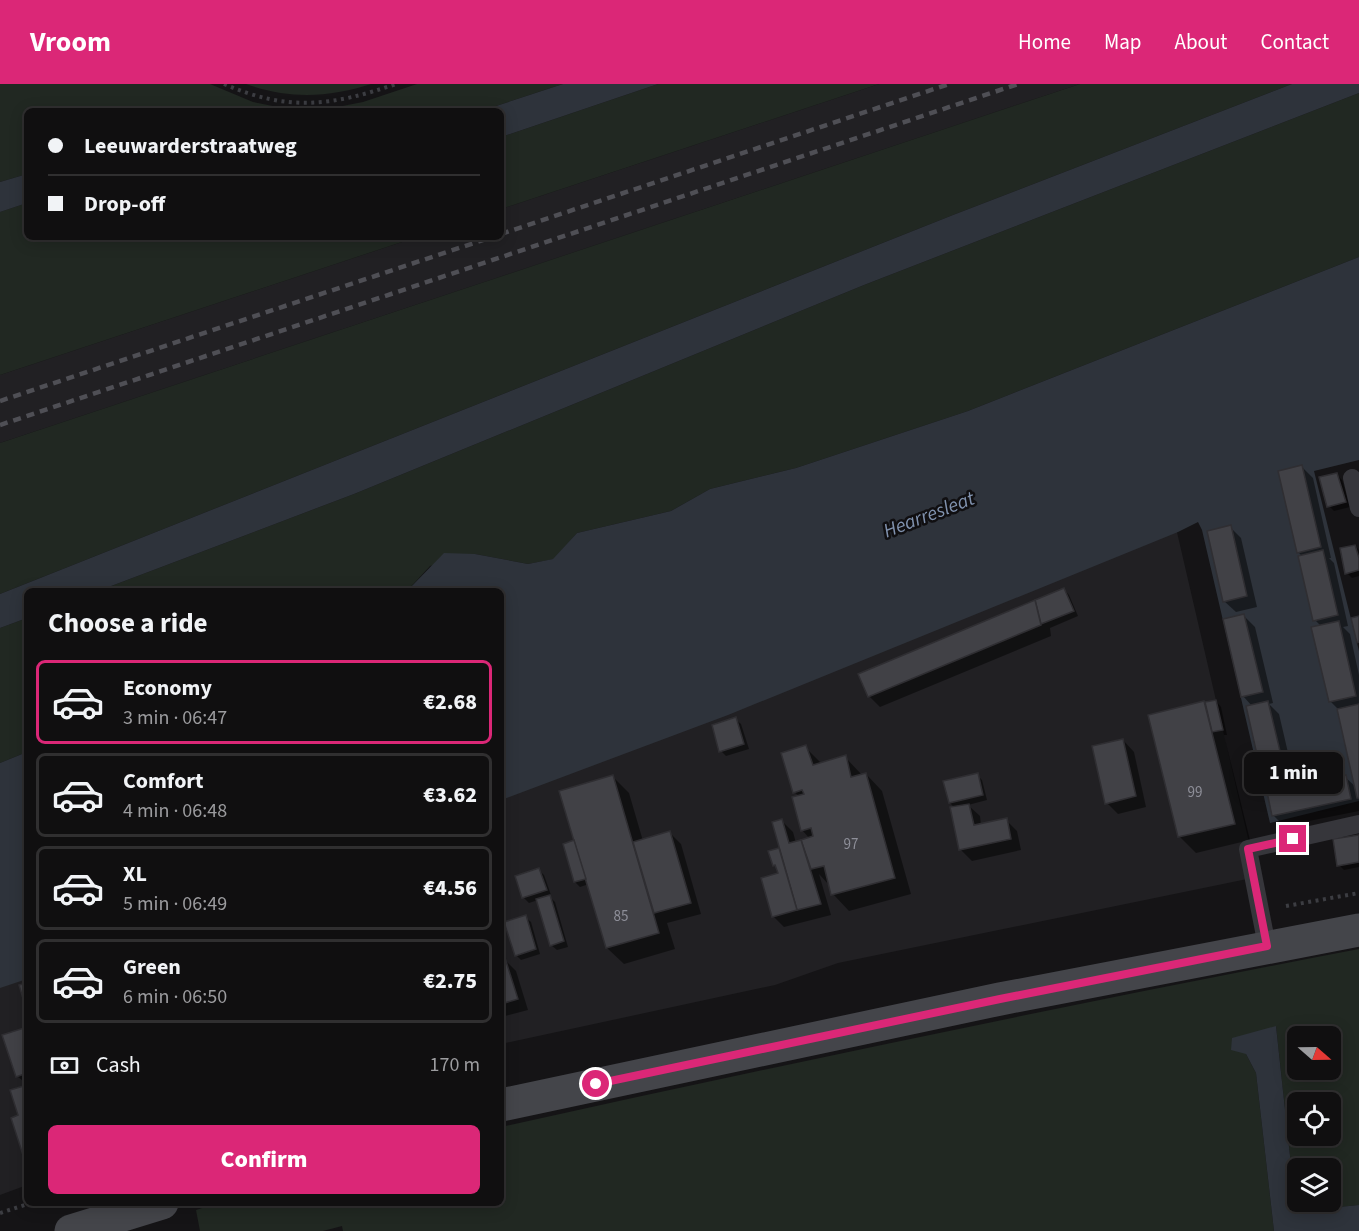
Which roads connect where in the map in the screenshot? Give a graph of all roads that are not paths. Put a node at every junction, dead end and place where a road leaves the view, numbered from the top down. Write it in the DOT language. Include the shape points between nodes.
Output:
graph roads {
  1 [pos="1352,478"];
  2 [pos="1359,508"];
  3 [pos="1359,824"];
  4 [pos="1359,930"];
  5 [pos="1267,946"];
  6 [pos="504,1104"];
  7 [pos="152,1206"];
  8 [pos="71,1231"];
  1 -- 2 [label="lane"];
  3 -- 5 [label="lane" via="1248,849"];
  4 -- 5 [label="street"];
  5 -- 6 [label="street"];
  7 -- 8 [label="street"];
}
